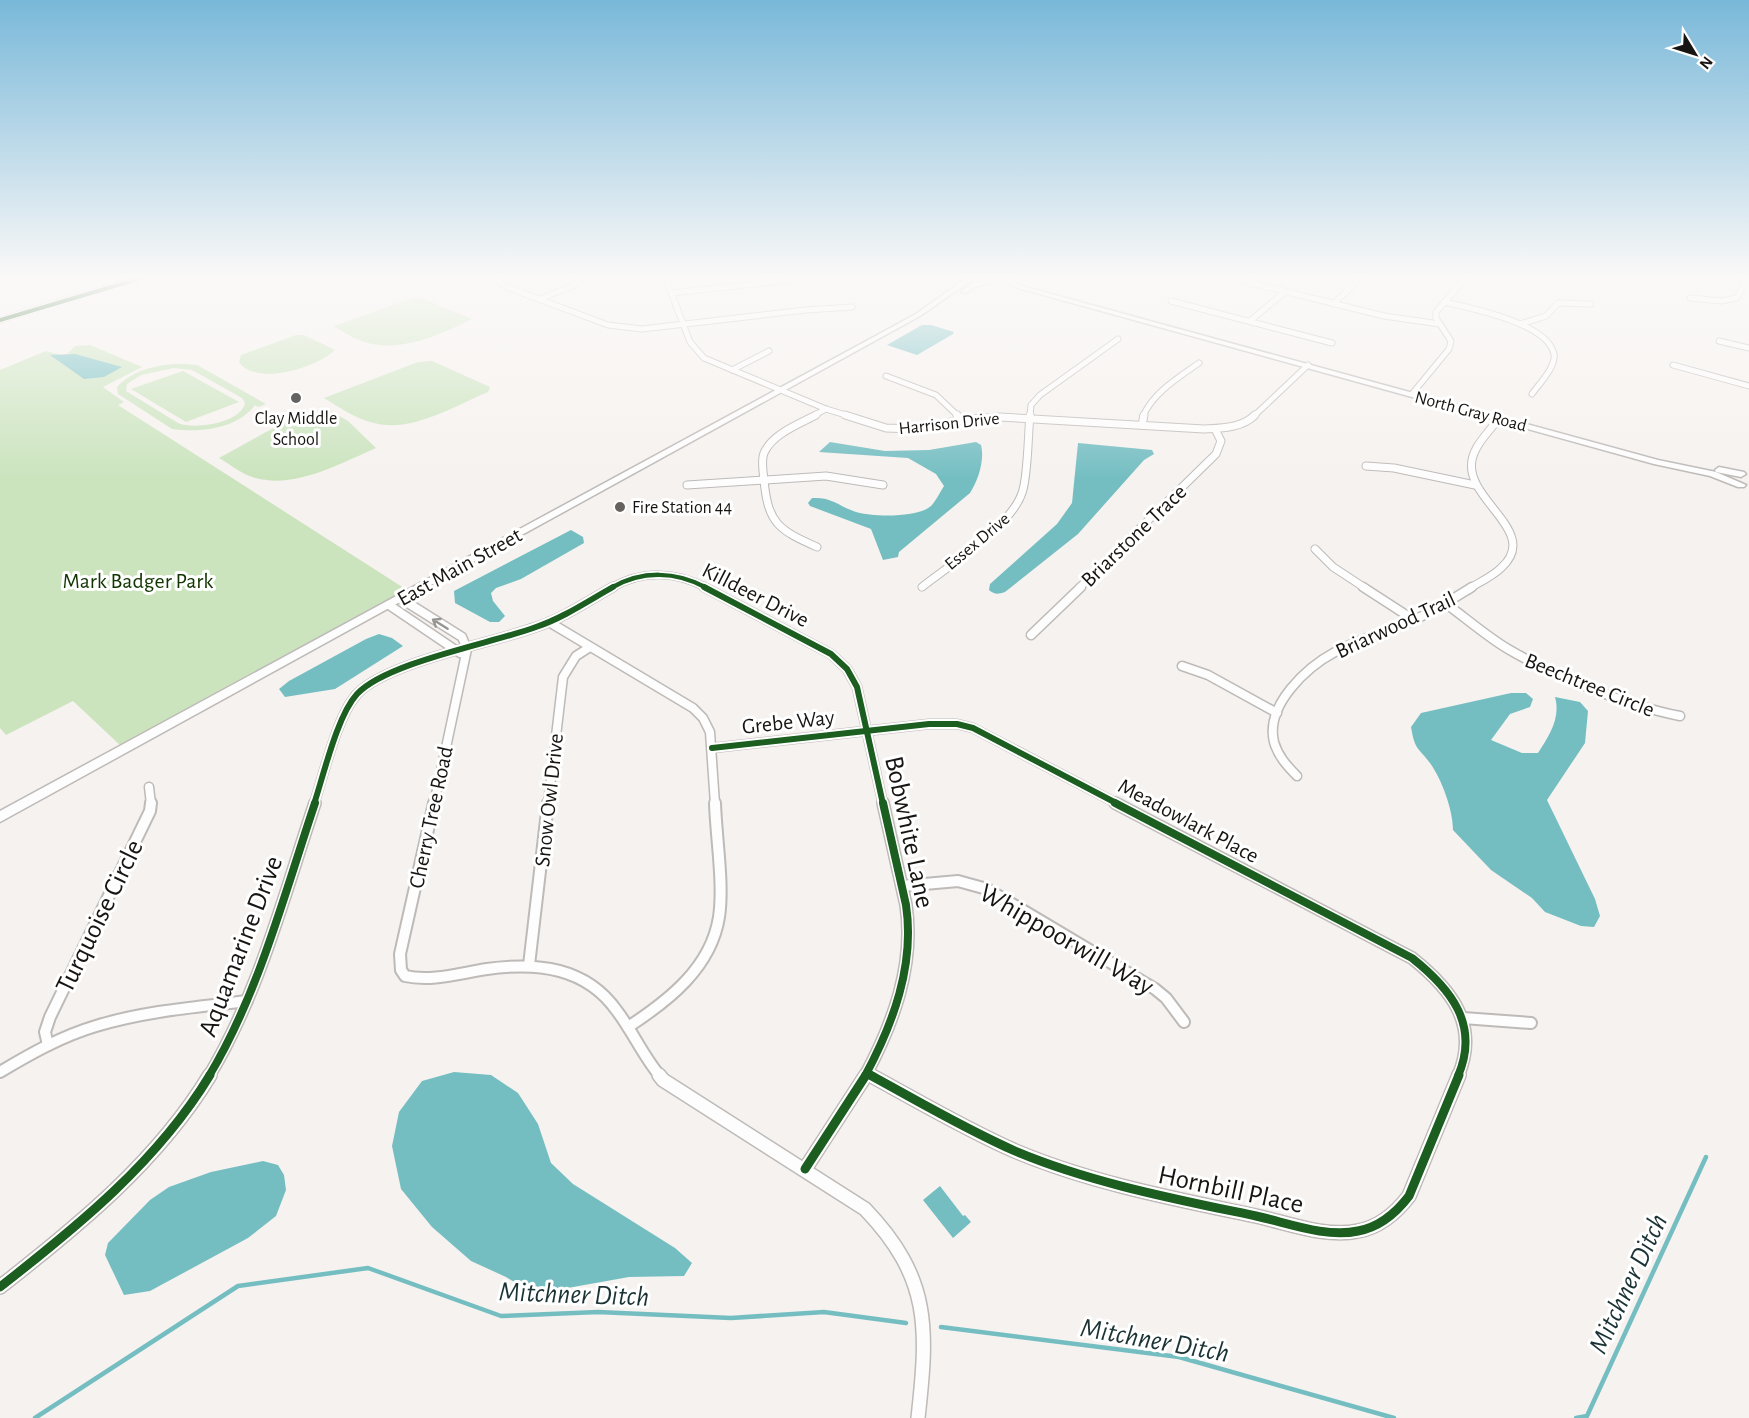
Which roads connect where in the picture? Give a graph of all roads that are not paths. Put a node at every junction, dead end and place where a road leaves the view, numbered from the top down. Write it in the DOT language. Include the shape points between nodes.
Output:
graph roads {
  1 [pos="694,345"];
  2 [pos="862,345"];
  3 [pos="1110,345"];
  4 [pos="1232,345"];
  5 [pos="1450,345"];
  6 [pos="1549,345"];
  7 [pos="769,351"];
  8 [pos="1198,363"];
  9 [pos="1673,365"];
  10 [pos="1308,366"];
  11 [pos="732,370"];
  12 [pos="886,376"];
  13 [pos="1749,386"];
  14 [pos="780,390"];
  15 [pos="1412,394"];
  16 [pos="1532,394"];
  17 [pos="826,409"];
  18 [pos="1028,418"];
  19 [pos="1498,418"];
  20 [pos="962,420"];
  21 [pos="1142,425"];
  22 [pos="1215,429"];
  23 [pos="1644,458"];
  24 [pos="1366,466"];
  25 [pos="1746,473"];
  26 [pos="764,480"];
  27 [pos="687,485"];
  28 [pos="883,485"];
  29 [pos="1475,485"];
  30 [pos="1745,487"];
  31 [pos="817,548"];
  32 [pos="1315,549"];
  33 [pos="922,587"];
  34 [pos="400,598"];
  35 [pos="1445,603"];
  36 [pos="388,605"];
  37 [pos="1414,620"];
  38 [pos="549,622"];
  39 [pos="1031,635"];
  40 [pos="590,647"];
  41 [pos="463,652"];
  42 [pos="1182,666"];
  43 [pos="1278,713"];
  44 [pos="1680,716"];
  45 [pos="867,730"];
  46 [pos="712,748"];
  47 [pos="1297,776"];
  48 [pos="149,787"];
  49 [pos="0,817"];
  50 [pos="902,886"];
  51 [pos="529,965"];
  52 [pos="247,1001"];
  53 [pos="1462,1018"];
  54 [pos="1184,1022"];
  55 [pos="1531,1023"];
  56 [pos="627,1028"];
  57 [pos="48,1046"];
  58 [pos="0,1071"];
  59 [pos="867,1073"];
  60 [pos="805,1169"];
  61 [pos="0,1287"];
  62 [pos="918,1418"];
  1 -- 11 [label="street, Harrison Drive" via="713,363"];
  2 -- 14 [label="main road, East Main Street"];
  3 -- 18 [label="street" via="1037,398"];
  4 -- 10 [label="main road, North Gray Road"];
  5 -- 15 [label="street"];
  6 -- 16 [label="street" via="1553,362"];
  7 -- 11 [label="street"];
  8 -- 21 [label="street" via="1149,404"];
  9 -- 13 [label="street"];
  10 -- 15 [label="main road, North Gray Road"];
  10 -- 22 [label="street, Harrison Drive" via="1249,421"];
  11 -- 14 [label="street, Harrison Drive"];
  12 -- 20 [label="street" via="936,395"];
  14 -- 17 [label="street, Harrison Drive"];
  14 -- 34 [label="main road, East Main Street"];
  15 -- 19 [label="main road, North Gray Road"];
  17 -- 20 [label="street, Harrison Drive" via="886,428 914,429"];
  17 -- 26 [label="street" via="767,446 763,454"];
  18 -- 20 [label="street, Harrison Drive"];
  18 -- 21 [label="street, Harrison Drive"];
  18 -- 33 [label="street, Essex Drive" via="1023,492 1018,504"];
  19 -- 23 [label="main road, North Gray Road"];
  19 -- 29 [label="street" via="1472,460"];
  21 -- 22 [label="street, Harrison Drive"];
  22 -- 39 [label="street, Briarstone Trace" via="1221,441 1216,454"];
  23 -- 25 [label="main road, North Gray Road"];
  23 -- 30 [label="main road, North Gray Road" via="1713,474"];
  24 -- 29 [label="street"];
  25 -- 30 [label="main road" via="1736,479"];
  26 -- 27 [label="street"];
  26 -- 28 [label="street" via="826,476"];
  26 -- 31 [label="street" via="771,521"];
  29 -- 35 [label="street, Briarwood Trail" via="1506,524 1513,538 1513,550 1502,568"];
  32 -- 37 [label="street" via="1333,567"];
  34 -- 36 [label="main road, East Main Street"];
  41 -- 34 [label="street, one-way" via="462,637"];
  35 -- 37 [label="street, Briarwood Trail"];
  35 -- 44 [label="street, Beechtree Circle" via="1506,648 1542,668 1653,711"];
  36 -- 41 [label="street"];
  36 -- 49 [label="main road, East Main Street"];
  37 -- 43 [label="street, Briarwood Trail" via="1325,658 1308,670"];
  38 -- 40 [label="street"];
  38 -- 41 [label="street, Killdeer Drive"];
  38 -- 45 [label="street, Killdeer Drive" via="634,577 659,574 690,579 840,661 856,682"];
  40 -- 46 [label="street" via="693,708 711,732"];
  40 -- 51 [label="street, Snow Owl Drive" via="576,656 563,677"];
  41 -- 51 [label="street, Cherry Tree Road" via="464,670 400,954 401,970 405,976 424,978"];
  41 -- 52 [label="street, Aquamarine Drive" via="391,672 365,687 349,704"];
  42 -- 43 [label="street" via="1211,674"];
  43 -- 47 [label="street, Briarwood Trail" via="1275,746"];
  45 -- 46 [label="street, Grebe Way"];
  45 -- 50 [label="street, Bobwhite Lane"];
  45 -- 53 [label="street, Meadowlark Place" via="951,723 986,734 1412,958 1438,980"];
  46 -- 56 [label="street" via="719,917 715,931 699,965 676,992"];
  48 -- 57 [label="street, Turquoise Circle" via="150,811 50,1017 45,1032"];
  50 -- 54 [label="street, Whippoorwill Way" via="958,881 987,889 1155,989"];
  50 -- 59 [label="street, Bobwhite Lane" via="908,919 906,967 900,998"];
  51 -- 56 [label="street" via="555,968 583,979 599,990"];
  52 -- 57 [label="street" via="131,1017"];
  52 -- 61 [label="street, Aquamarine Drive" via="223,1053 142,1161 96,1209"];
  53 -- 55 [label="street"];
  53 -- 59 [label="street, Hornbill Place" via="1466,1058 1409,1196 1395,1214 1378,1226 1347,1233 1093,1179 993,1142"];
  56 -- 60 [label="street" via="663,1080"];
  57 -- 58 [label="street"];
  59 -- 60 [label="street, Bobwhite Lane"];
  60 -- 62 [label="street" via="878,1221 903,1255 915,1281 925,1341"];
}
